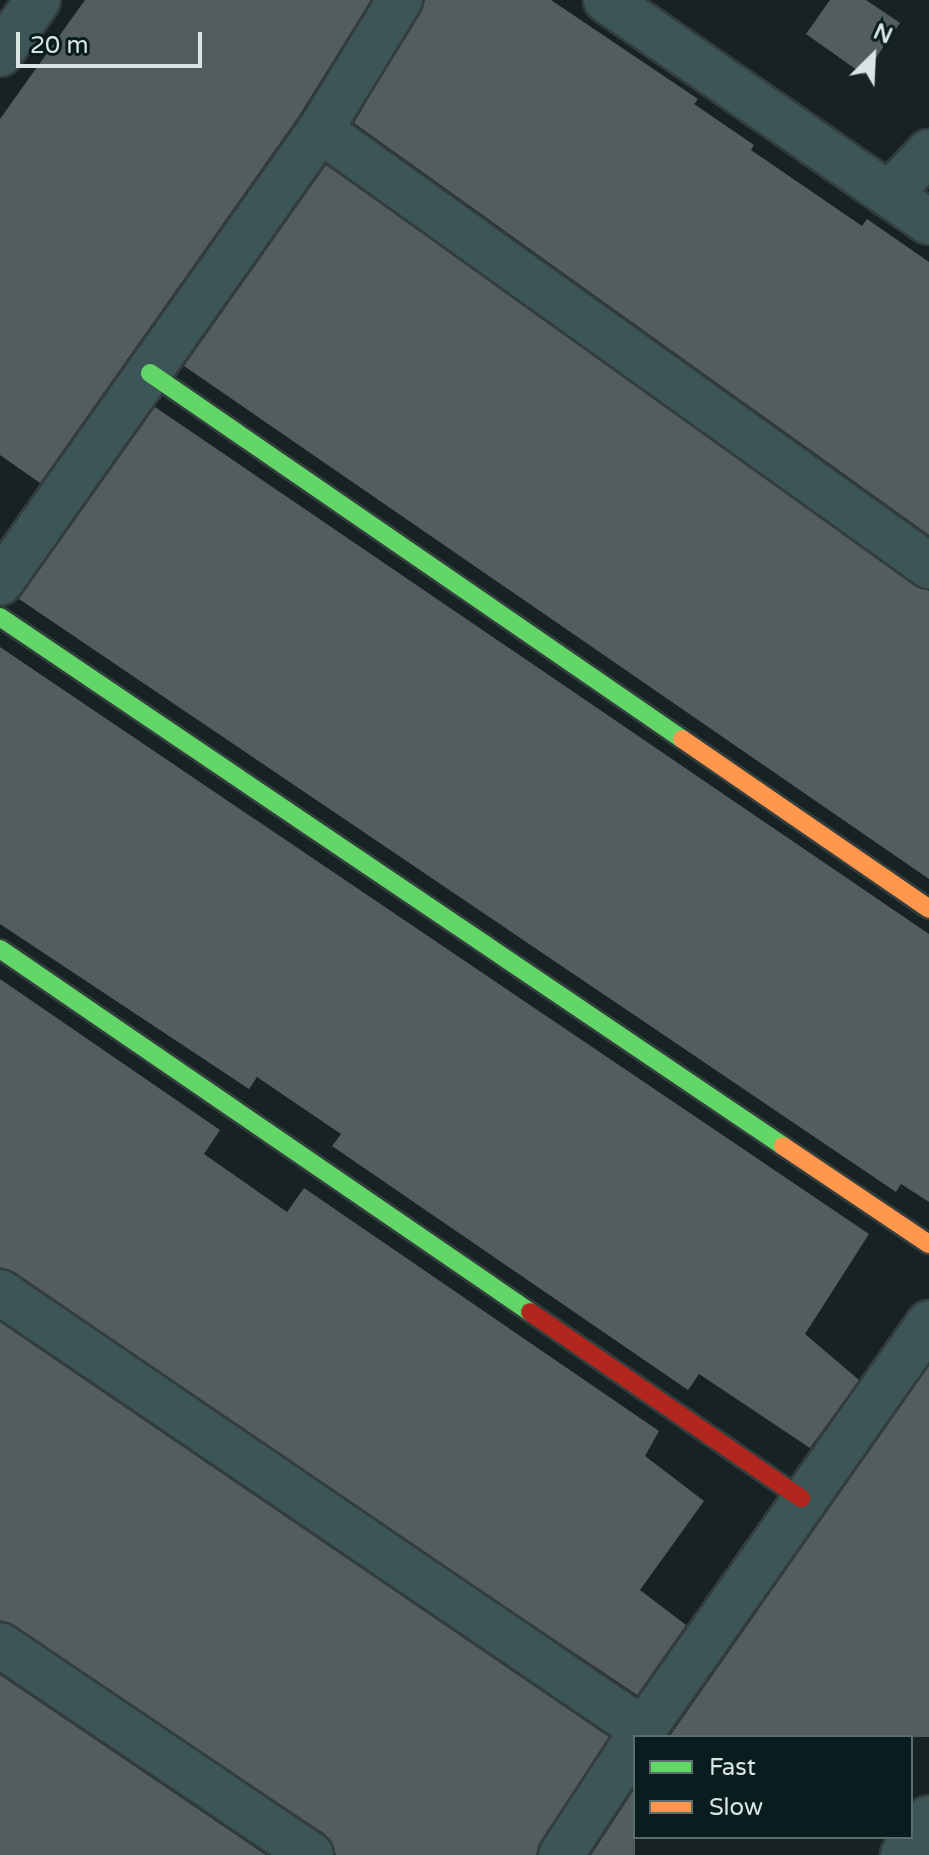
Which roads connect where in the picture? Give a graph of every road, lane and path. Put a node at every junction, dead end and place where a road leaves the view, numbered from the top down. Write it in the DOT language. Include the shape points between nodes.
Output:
graph roads {
  1 [pos="38,0"];
  2 [pos="400,0"];
  3 [pos="606,0"];
  4 [pos="0,54"];
  5 [pos="320,130"];
  6 [pos="929,152"];
  7 [pos="889,195"];
  8 [pos="929,222"];
  9 [pos="150,373"];
  10 [pos="929,566"];
  11 [pos="0,583"];
  12 [pos="0,617"];
  13 [pos="929,909"];
  14 [pos="0,949"];
  15 [pos="929,1244"];
  16 [pos="0,1292"];
  17 [pos="929,1323"];
  18 [pos="801,1498"];
  19 [pos="0,1645"];
  20 [pos="638,1735"];
  21 [pos="640,1735"];
  22 [pos="633,1745"];
  23 [pos="929,1818"];
  24 [pos="311,1855"];
  25 [pos="561,1855"];
  26 [pos="903,1855"];
  1 -- 4 [label="street"];
  2 -- 5 [label="street"];
  3 -- 7 [label="street"];
  5 -- 9 [label="street"];
  5 -- 10 [label="street"];
  6 -- 7 [label="street"];
  7 -- 8 [label="street"];
  9 -- 11 [label="street"];
  9 -- 13 [label="street"];
  12 -- 15 [label="street"];
  14 -- 18 [label="street"];
  16 -- 20 [label="street"];
  17 -- 18 [label="street"];
  18 -- 21 [label="street"];
  19 -- 24 [label="street"];
  22 -- 25 [label="street"];
  23 -- 26 [label="street"];
}
